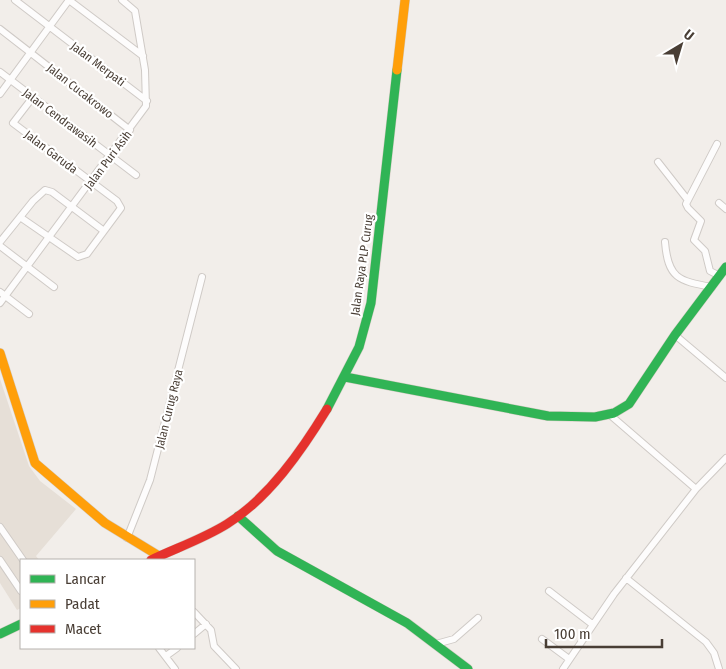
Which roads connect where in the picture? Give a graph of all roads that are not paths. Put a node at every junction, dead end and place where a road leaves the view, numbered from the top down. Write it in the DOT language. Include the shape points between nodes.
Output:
graph roads {
  1 [pos="15,0"];
  2 [pos="69,0"];
  3 [pos="122,0"];
  4 [pos="405,0"];
  5 [pos="50,26"];
  6 [pos="0,29"];
  7 [pos="29,52"];
  8 [pos="143,56"];
  9 [pos="0,72"];
  10 [pos="10,79"];
  11 [pos="0,94"];
  12 [pos="33,97"];
  13 [pos="147,101"];
  14 [pos="130,130"];
  15 [pos="717,144"];
  16 [pos="111,156"];
  17 [pos="658,162"];
  18 [pos="136,175"];
  19 [pos="91,182"];
  20 [pos="687,199"];
  21 [pos="718,203"];
  22 [pos="72,209"];
  23 [pos="726,209"];
  24 [pos="20,217"];
  25 [pos="104,231"];
  26 [pos="50,238"];
  27 [pos="665,242"];
  28 [pos="0,244"];
  29 [pos="26,266"];
  30 [pos="726,267"];
  31 [pos="720,276"];
  32 [pos="202,277"];
  33 [pos="54,287"];
  34 [pos="712,287"];
  35 [pos="3,294"];
  36 [pos="0,303"];
  37 [pos="29,314"];
  38 [pos="675,335"];
  39 [pos="0,353"];
  40 [pos="345,378"];
  41 [pos="726,378"];
  42 [pos="609,414"];
  43 [pos="726,458"];
  44 [pos="696,489"];
  45 [pos="238,516"];
  46 [pos="0,527"];
  47 [pos="127,538"];
  48 [pos="155,558"];
  49 [pos="22,559"];
  50 [pos="0,560"];
  51 [pos="626,578"];
  52 [pos="20,590"];
  53 [pos="549,591"];
  54 [pos="195,613"];
  55 [pos="478,618"];
  56 [pos="20,624"];
  57 [pos="206,624"];
  58 [pos="592,624"];
  59 [pos="195,633"];
  60 [pos="0,634"];
  61 [pos="542,639"];
  62 [pos="436,644"];
  63 [pos="160,649"];
  64 [pos="176,649"];
  65 [pos="166,656"];
  66 [pos="569,659"];
  67 [pos="176,669"];
  68 [pos="236,669"];
  69 [pos="468,669"];
  70 [pos="562,669"];
  71 [pos="719,669"];
  1 -- 5 [label="street, Jalan Merpati"];
  2 -- 5 [label="street"];
  2 -- 8 [label="street"];
  3 -- 8 [label="street" via="135,11"];
  4 -- 40 [label="main road, Jalan Raya PLP Curug" via="371,303 360,346"];
  5 -- 7 [label="street"];
  5 -- 13 [label="street, Jalan Merpati"];
  6 -- 7 [label="street, Jalan Cucakrowo"];
  7 -- 10 [label="street"];
  7 -- 14 [label="street, Jalan Cucakrowo"];
  8 -- 13 [label="street"];
  9 -- 10 [label="street, Jalan Cendrawasih"];
  10 -- 11 [label="street"];
  10 -- 12 [label="street, Jalan Cendrawasih"];
  12 -- 16 [label="street, Jalan Cendrawasih"];
  12 -- 19 [label="street, Jalan Garuda" via="13,123"];
  13 -- 14 [label="street, Jalan Puri Asih" via="145,110"];
  14 -- 16 [label="street, Jalan Puri Asih"];
  15 -- 20 [label="street"];
  16 -- 18 [label="street, Jalan Cendrawasih"];
  16 -- 19 [label="street, Jalan Puri Asih"];
  17 -- 20 [label="street"];
  19 -- 22 [label="street, Jalan Puri Asih"];
  19 -- 25 [label="street" via="120,204 121,208"];
  20 -- 31 [label="street" via="686,206 702,221 694,240 705,251 710,270"];
  21 -- 23 [label="street"];
  22 -- 24 [label="street" via="45,190"];
  22 -- 25 [label="street"];
  22 -- 26 [label="street, Jalan Puri Asih"];
  24 -- 26 [label="street"];
  24 -- 28 [label="street"];
  25 -- 26 [label="street" via="83,257 78,258"];
  26 -- 29 [label="street, Jalan Puri Asih"];
  27 -- 34 [label="street" via="667,262 678,276 684,281"];
  28 -- 29 [label="street"];
  29 -- 33 [label="street"];
  29 -- 35 [label="street, Jalan Puri Asih"];
  30 -- 31 [label="main road"];
  31 -- 34 [label="main road"];
  32 -- 47 [label="street, Jalan Curug Raya" via="150,480"];
  34 -- 38 [label="main road"];
  35 -- 36 [label="street, Jalan Puri Asih"];
  35 -- 37 [label="street"];
  38 -- 41 [label="street"];
  38 -- 42 [label="main road" via="629,404"];
  39 -- 47 [label="main road" via="35,462 48,477"];
  40 -- 42 [label="main road" via="525,413 570,418"];
  40 -- 45 [label="main road, Jalan Raya PLP Curug" via="291,460 269,487"];
  42 -- 44 [label="street"];
  43 -- 44 [label="street"];
  44 -- 51 [label="street"];
  45 -- 48 [label="main road, Jalan Raya PLP Curug" via="208,534"];
  45 -- 62 [label="main road" via="288,558 407,623"];
  46 -- 49 [label="street"];
  47 -- 48 [label="main road"];
  50 -- 52 [label="street"];
  51 -- 58 [label="street"];
  51 -- 71 [label="street" via="706,642 712,648"];
  53 -- 58 [label="street"];
  54 -- 57 [label="street"];
  55 -- 62 [label="street" via="454,639"];
  56 -- 60 [label="main road"];
  57 -- 59 [label="street"];
  57 -- 68 [label="street" via="212,630 214,646"];
  58 -- 66 [label="street"];
  61 -- 66 [label="street"];
  62 -- 69 [label="main road"];
  63 -- 65 [label="street"];
  64 -- 65 [label="street"];
  65 -- 67 [label="street"];
  66 -- 70 [label="street"];
}
